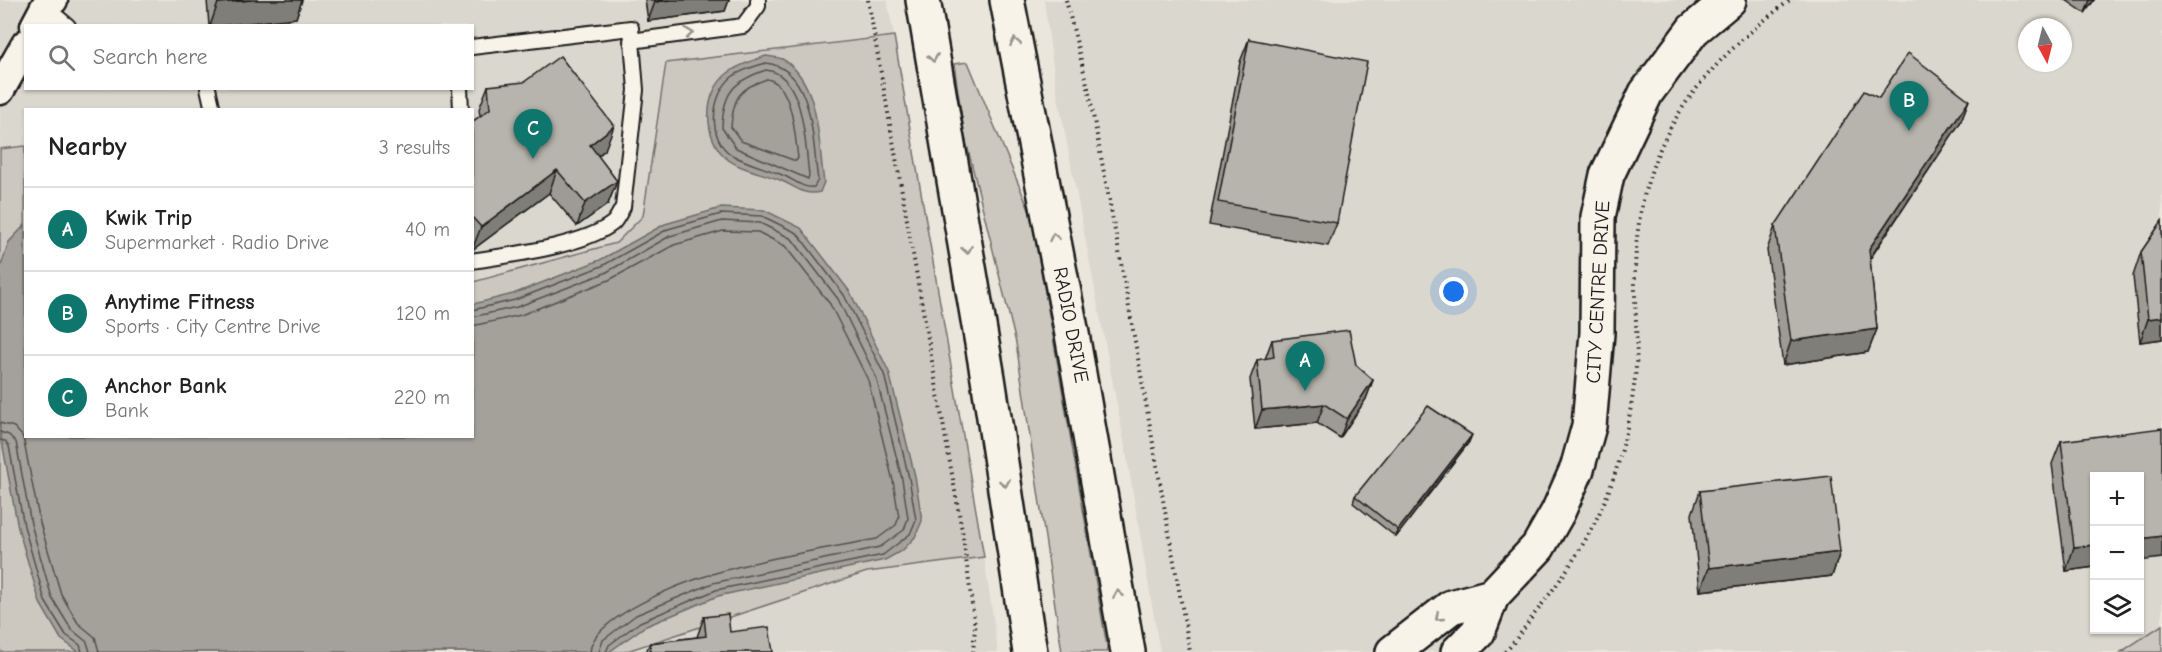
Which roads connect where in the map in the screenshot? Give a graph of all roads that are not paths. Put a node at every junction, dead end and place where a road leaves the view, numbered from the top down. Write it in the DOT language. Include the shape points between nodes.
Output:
graph roads {
  1 [pos="758,0"];
  2 [pos="923,0"];
  3 [pos="1007,0"];
  4 [pos="1729,0"];
  5 [pos="45,8"];
  6 [pos="65,24"];
  7 [pos="632,40"];
  8 [pos="474,47"];
  9 [pos="24,48"];
  10 [pos="0,90"];
  11 [pos="208,90"];
  12 [pos="460,90"];
  13 [pos="213,108"];
  14 [pos="461,108"];
  15 [pos="474,261"];
  16 [pos="1492,596"];
  17 [pos="1030,652"];
  18 [pos="1128,652"];
  19 [pos="1393,652"];
  20 [pos="1458,652"];
  7 -- 1 [label="lane, one-way" via="743,26"];
  2 -- 17 [label="main road, one-way"];
  18 -- 3 [label="main road, RADIO DRIVE, one-way" via="1076,355"];
  4 -- 16 [label="main road, CITY CENTRE DRIVE" via="1693,30 1646,93 1607,175 1598,217 1589,426 1577,469 1558,512 1538,547"];
  5 -- 6 [label="lane"];
  7 -- 8 [label="lane" via="631,28"];
  7 -- 15 [label="lane" via="636,90 630,157 623,207 613,222 585,236 533,251"];
  9 -- 10 [label="street"];
  11 -- 13 [label="lane"];
  12 -- 14 [label="lane"];
  16 -- 19 [label="main road, one-way" via="1451,607"];
  16 -- 20 [label="main road, CITY CENTRE DRIVE" via="1478,633"];
}
